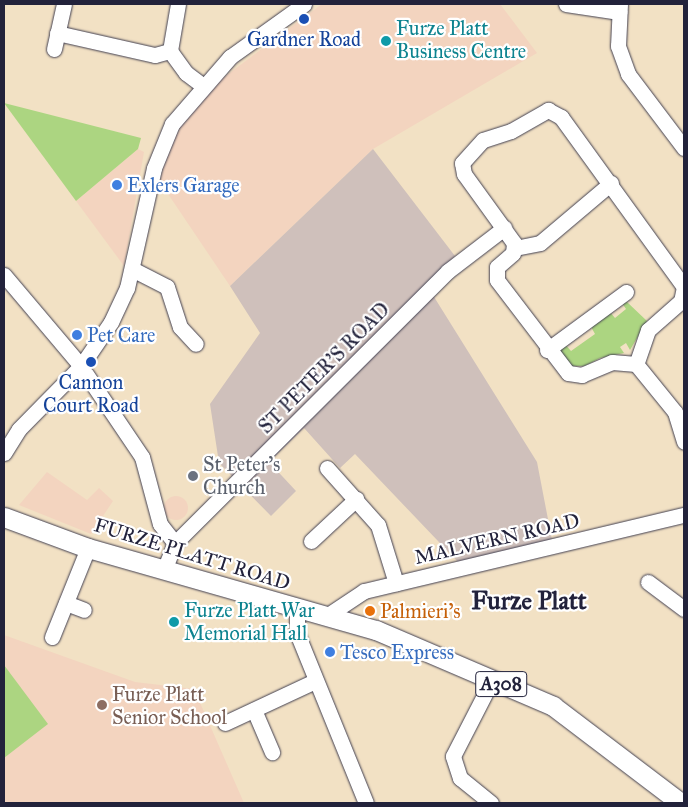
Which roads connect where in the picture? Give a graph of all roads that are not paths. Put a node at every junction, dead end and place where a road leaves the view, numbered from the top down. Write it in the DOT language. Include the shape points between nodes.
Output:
graph roads {
  1 [pos="64,4"];
  2 [pos="178,4"];
  3 [pos="304,4"];
  4 [pos="566,4"];
  5 [pos="620,8"];
  6 [pos="56,33"];
  7 [pos="54,49"];
  8 [pos="170,52"];
  9 [pos="202,85"];
  10 [pos="684,148"];
  11 [pos="611,183"];
  12 [pos="504,228"];
  13 [pos="515,248"];
  14 [pos="132,269"];
  15 [pos="4,275"];
  16 [pos="626,292"];
  17 [pos="196,344"];
  18 [pos="547,350"];
  19 [pos="636,364"];
  20 [pos="83,370"];
  21 [pos="684,442"];
  22 [pos="4,453"];
  23 [pos="327,468"];
  24 [pos="356,499"];
  25 [pos="684,515"];
  26 [pos="4,517"];
  27 [pos="310,540"];
  28 [pos="175,543"];
  29 [pos="88,548"];
  30 [pos="164,570"];
  31 [pos="648,582"];
  32 [pos="396,583"];
  33 [pos="66,603"];
  34 [pos="297,609"];
  35 [pos="684,609"];
  36 [pos="84,610"];
  37 [pos="325,616"];
  38 [pos="52,637"];
  39 [pos="492,680"];
  40 [pos="315,682"];
  41 [pos="254,710"];
  42 [pos="225,723"];
  43 [pos="272,752"];
  44 [pos="681,799"];
  45 [pos="366,803"];
  46 [pos="491,803"];
  1 -- 6 [label="street"];
  2 -- 8 [label="street"];
  3 -- 9 [label="street" via="230,57"];
  4 -- 5 [label="street"];
  5 -- 10 [label="street" via="618,46 628,74"];
  6 -- 7 [label="street"];
  6 -- 8 [label="street" via="155,55"];
  8 -- 9 [label="street" via="186,74"];
  9 -- 14 [label="street" via="161,145"];
  11 -- 12 [label="street" via="553,111 542,112 512,131 488,137 463,159 464,174"];
  11 -- 13 [label="street" via="540,244"];
  11 -- 19 [label="street" via="684,287 681,301 648,330"];
  12 -- 13 [label="street"];
  12 -- 28 [label="street, ST PETER'S ROAD" via="436,284"];
  13 -- 18 [label="street" via="497,267 495,276"];
  14 -- 17 [label="street" via="167,287 180,327"];
  14 -- 20 [label="street" via="111,322"];
  15 -- 20 [label="street"];
  16 -- 18 [label="street"];
  18 -- 19 [label="street" via="568,373 582,375 612,362"];
  19 -- 21 [label="street" via="675,412"];
  20 -- 22 [label="street" via="19,429"];
  20 -- 28 [label="street" via="142,457 160,524"];
  23 -- 24 [label="street"];
  24 -- 27 [label="street"];
  24 -- 32 [label="street" via="386,543"];
  25 -- 32 [label="street, MALVERN ROAD"];
  26 -- 29 [label="main road, FURZE PLATT ROAD / A308"];
  28 -- 30 [label="street, ST PETER'S ROAD"];
  29 -- 30 [label="main road, FURZE PLATT ROAD / A308"];
  29 -- 33 [label="street"];
  30 -- 34 [label="main road, FURZE PLATT ROAD / A308"];
  31 -- 35 [label="street"];
  32 -- 37 [label="street, MALVERN ROAD" via="364,591"];
  33 -- 36 [label="street"];
  33 -- 38 [label="street"];
  34 -- 37 [label="main road, FURZE PLATT ROAD / A308"];
  34 -- 40 [label="street" via="297,633"];
  37 -- 39 [label="main road, FURZE PLATT ROAD / A308" via="376,630"];
  39 -- 44 [label="main road, FURZE PLATT ROAD / A308" via="553,706"];
  39 -- 46 [label="street" via="453,756 460,778"];
  40 -- 41 [label="street"];
  40 -- 45 [label="street"];
  41 -- 42 [label="street"];
  41 -- 43 [label="street"];
}
